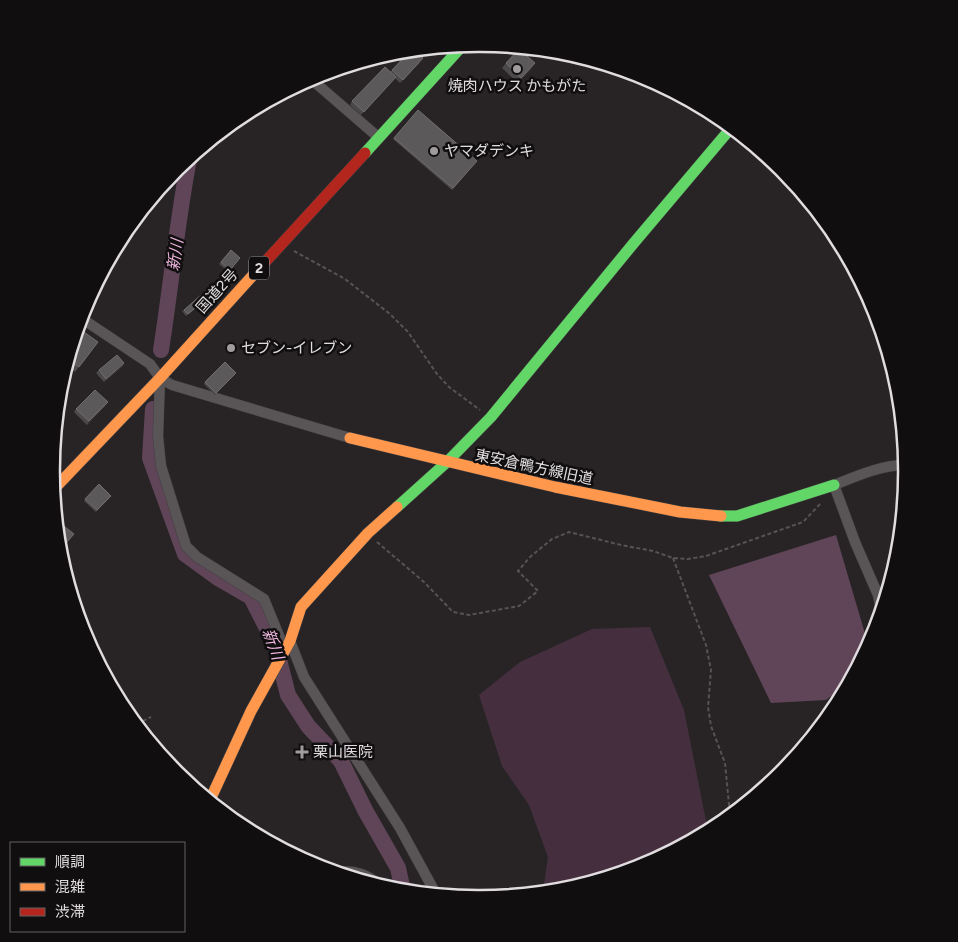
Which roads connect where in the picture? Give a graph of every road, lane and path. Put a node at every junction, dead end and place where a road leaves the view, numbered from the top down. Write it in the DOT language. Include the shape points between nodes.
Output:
graph roads {
  1 [pos="456,53"];
  2 [pos="317,85"];
  3 [pos="727,134"];
  4 [pos="378,138"];
  5 [pos="280,244"];
  6 [pos="88,323"];
  7 [pos="160,378"];
  8 [pos="490,417"];
  9 [pos="350,438"];
  10 [pos="447,462"];
  11 [pos="898,465"];
  12 [pos="60,482"];
  13 [pos="831,486"];
  14 [pos="368,534"];
  15 [pos="674,558"];
  16 [pos="878,596"];
  17 [pos="287,644"];
  18 [pos="151,717"];
  19 [pos="143,721"];
  20 [pos="213,794"];
  21 [pos="729,807"];
  22 [pos="432,887"];
  1 -- 4 [label="main road, 国道2号 / 2"];
  2 -- 4 [label="street"];
  3 -- 8 [label="main road"];
  4 -- 5 [label="main road, 国道2号 / 2"];
  5 -- 7 [label="main road, 国道2号 / 2"];
  5 -- 8 [label="path" via="345,279 390,314 408,332 449,387"];
  6 -- 7 [label="street" via="150,364"];
  7 -- 9 [label="street, 東安倉鴨方線旧道" via="172,385"];
  7 -- 12 [label="main road, 国道2号 / 2"];
  7 -- 17 [label="street" via="158,436 161,466 186,546 197,557 264,599"];
  8 -- 10 [label="main road"];
  9 -- 10 [label="main road, 東安倉鴨方線旧道"];
  10 -- 13 [label="main road, 東安倉鴨方線旧道" via="557,488 722,517 737,516"];
  10 -- 14 [label="main road"];
  11 -- 13 [label="street, 東安倉鴨方線旧道"];
  13 -- 15 [label="path" via="803,522 706,556"];
  13 -- 16 [label="street"];
  14 -- 15 [label="path" via="453,612 469,615 519,606 538,591 518,571 552,539 569,532"];
  14 -- 17 [label="main road" via="301,607"];
  15 -- 21 [label="path" via="706,645 711,670 708,707 725,763"];
  17 -- 20 [label="main road" via="251,711"];
  17 -- 22 [label="street" via="304,677 400,828"];
  18 -- 19 [label="path"];
}
